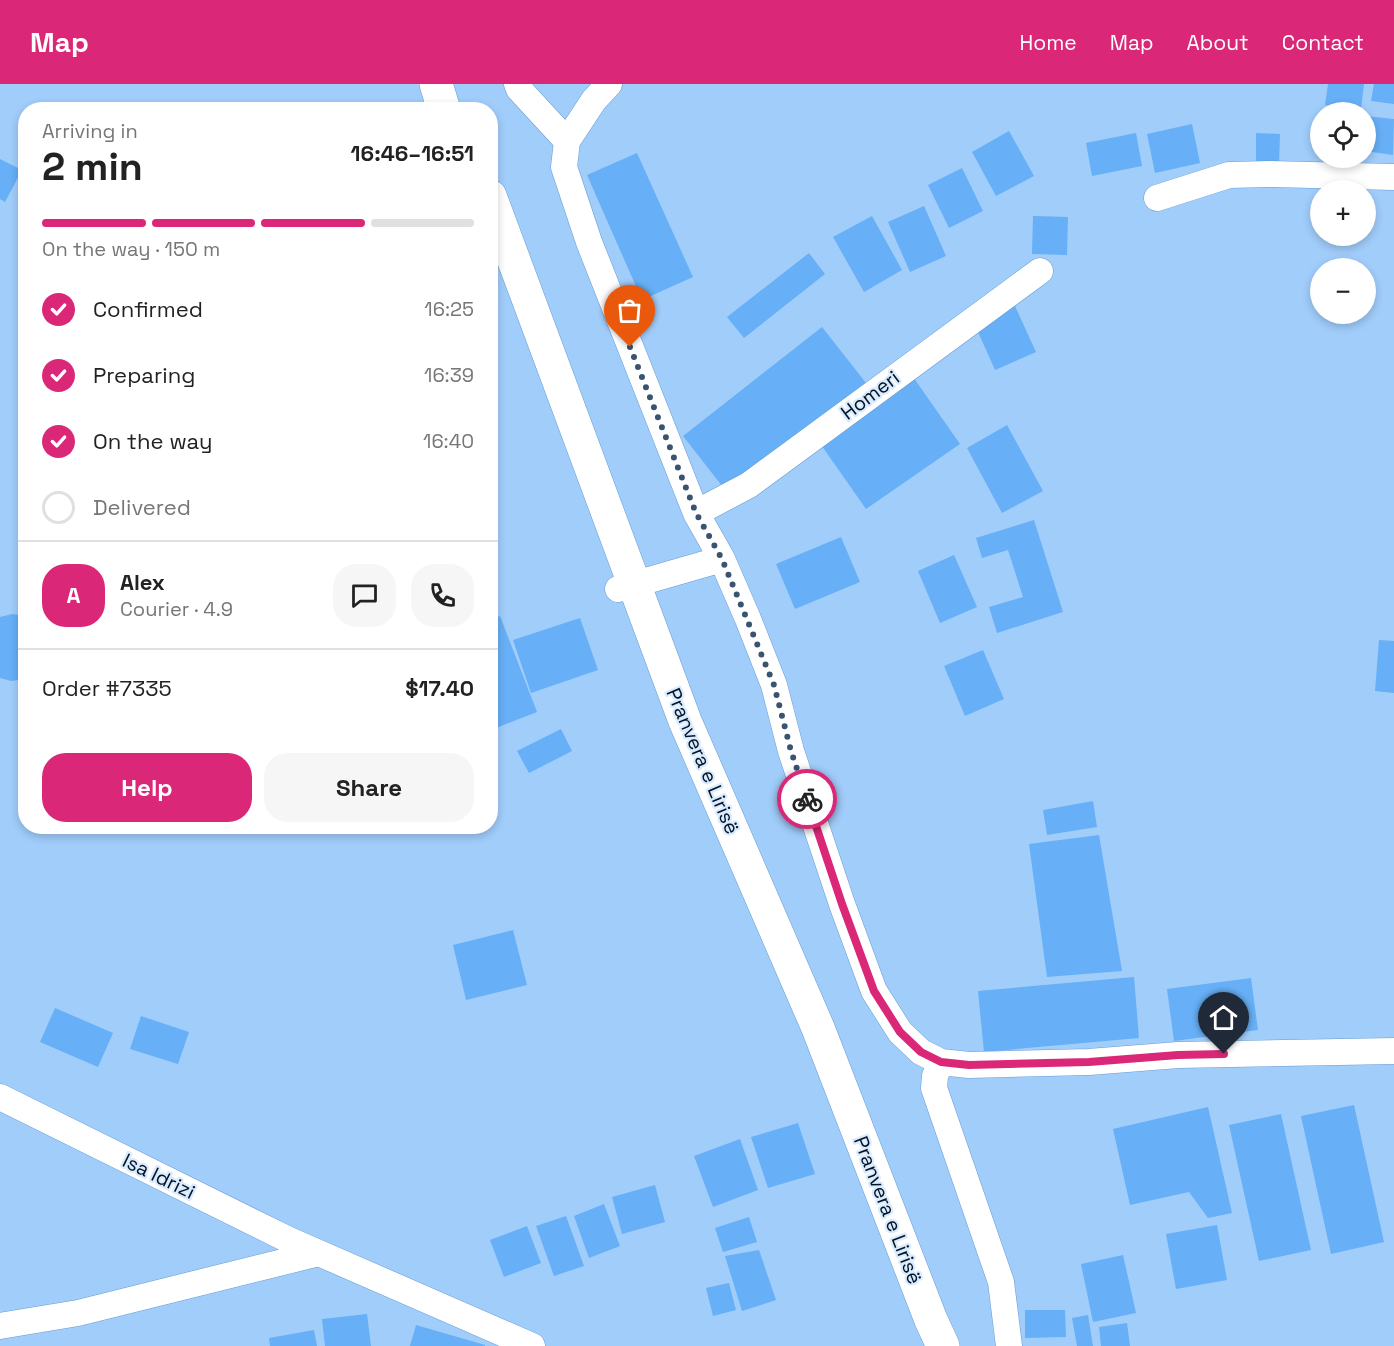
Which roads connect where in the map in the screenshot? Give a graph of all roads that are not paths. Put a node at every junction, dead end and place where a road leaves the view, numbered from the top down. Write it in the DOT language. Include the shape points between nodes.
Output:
graph roads {
  1 [pos="435,84"];
  2 [pos="452,84"];
  3 [pos="516,84"];
  4 [pos="609,84"];
  5 [pos="441,102"];
  6 [pos="458,102"];
  7 [pos="567,141"];
  8 [pos="1394,177"];
  9 [pos="1157,198"];
  10 [pos="498,218"];
  11 [pos="498,261"];
  12 [pos="1040,271"];
  13 [pos="696,513"];
  14 [pos="722,559"];
  15 [pos="626,586"];
  16 [pos="1394,1051"];
  17 [pos="941,1062"];
  18 [pos="0,1097"];
  19 [pos="319,1253"];
  20 [pos="0,1326"];
  21 [pos="937,1333"];
  22 [pos="532,1346"];
  23 [pos="1009,1346"];
  1 -- 5 [label="main road"];
  2 -- 6 [label="main road"];
  3 -- 7 [label="street"];
  4 -- 7 [label="street"];
  7 -- 13 [label="street" via="564,167 589,243"];
  8 -- 9 [label="street" via="1229,175"];
  10 -- 15 [label="main road, Pranvera e Lirisë" via="571,417"];
  11 -- 15 [label="main road, Pranvera e Lirisë"];
  12 -- 13 [label="street, Homeri" via="749,485"];
  13 -- 14 [label="street"];
  14 -- 15 [label="street"];
  14 -- 17 [label="street" via="774,685 791,751 874,991 900,1032 921,1052"];
  15 -- 21 [label="main road, Pranvera e Lirisë" via="818,1028"];
  16 -- 17 [label="street" via="1178,1055 1018,1064"];
  17 -- 23 [label="street" via="934,1076 934,1088 1001,1282"];
  18 -- 19 [label="street, Isa Idrizi"];
  19 -- 20 [label="street" via="78,1313"];
  19 -- 22 [label="street, Isa Idrizi"];
}
